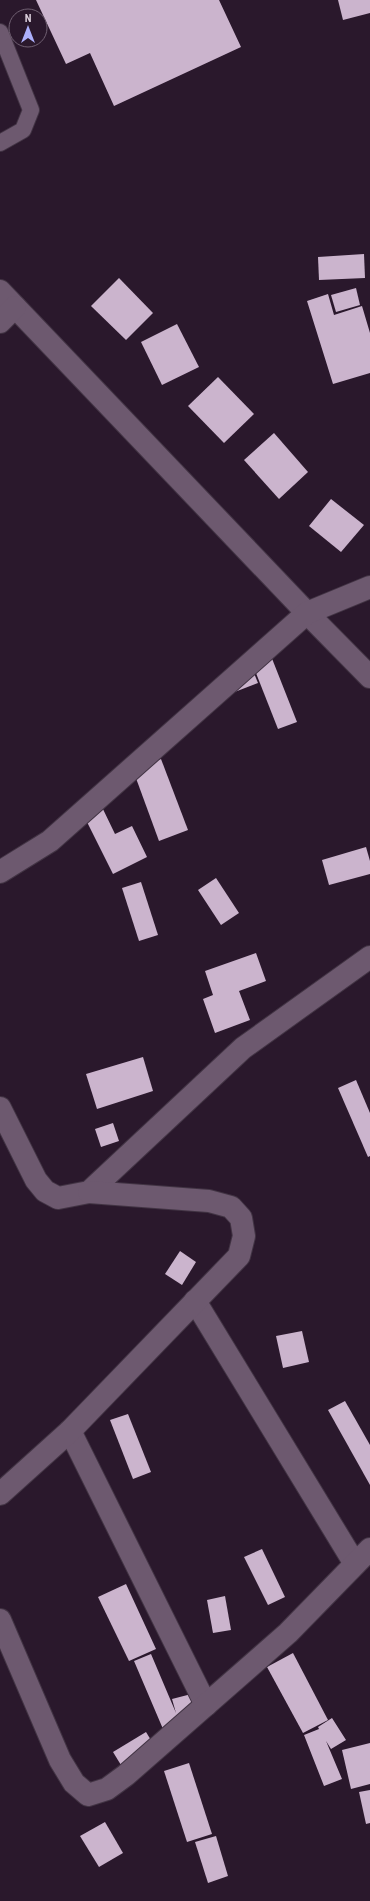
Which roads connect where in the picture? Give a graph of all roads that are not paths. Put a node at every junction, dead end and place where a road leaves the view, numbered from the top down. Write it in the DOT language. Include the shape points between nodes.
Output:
graph roads {
  1 [pos="0,32"];
  2 [pos="0,143"];
  3 [pos="0,291"];
  4 [pos="16,307"];
  5 [pos="0,322"];
  6 [pos="370,587"];
  7 [pos="307,613"];
  8 [pos="370,677"];
  9 [pos="0,872"];
  10 [pos="370,957"];
  11 [pos="0,1108"];
  12 [pos="89,1192"];
  13 [pos="195,1301"];
  14 [pos="70,1431"];
  15 [pos="0,1494"];
  16 [pos="363,1556"];
  17 [pos="0,1620"];
  18 [pos="206,1705"];
  1 -- 2 [label="lane" via="31,110 23,130"];
  3 -- 4 [label="street"];
  4 -- 5 [label="street"];
  4 -- 7 [label="street"];
  6 -- 7 [label="street"];
  7 -- 8 [label="street"];
  7 -- 9 [label="street" via="50,841"];
  10 -- 12 [label="street" via="243,1048"];
  11 -- 12 [label="street" via="36,1180 45,1191 58,1198"];
  12 -- 13 [label="street" via="209,1201 231,1207 241,1218 244,1236 239,1256"];
  13 -- 14 [label="street"];
  13 -- 16 [label="street"];
  14 -- 15 [label="street"];
  14 -- 18 [label="street"];
  16 -- 18 [label="street" via="288,1633"];
  17 -- 18 [label="street" via="60,1760 74,1783 88,1795 107,1789 126,1775"];
}
